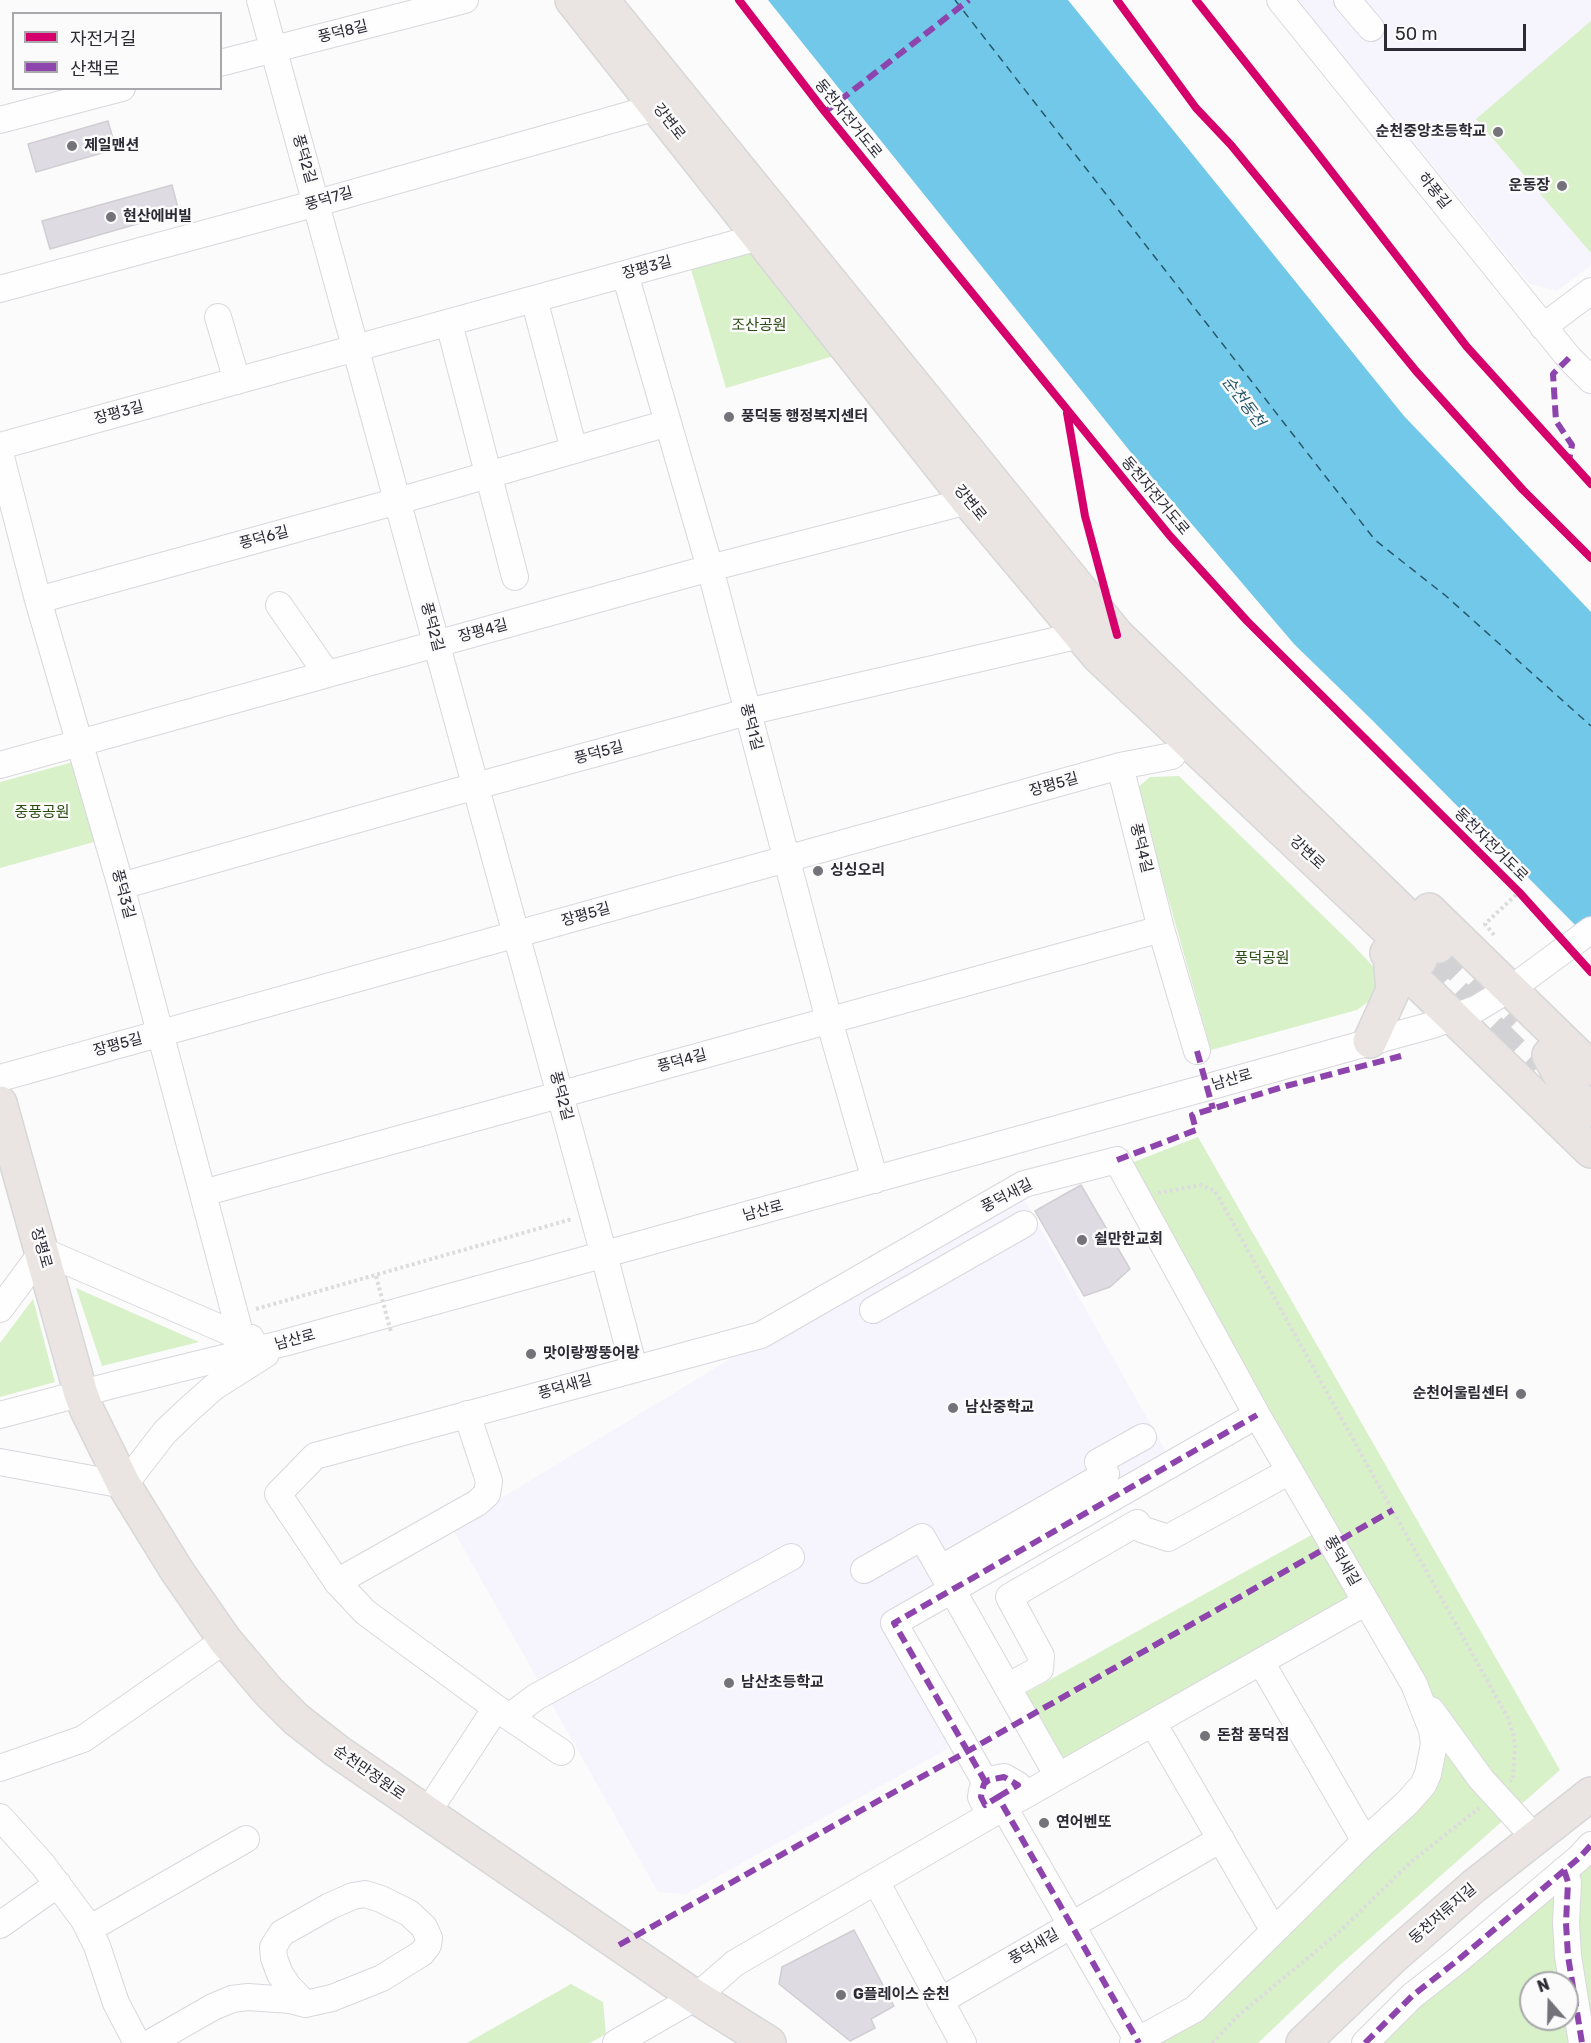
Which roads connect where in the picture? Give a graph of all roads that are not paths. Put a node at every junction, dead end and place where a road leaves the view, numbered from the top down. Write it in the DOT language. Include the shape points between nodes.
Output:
graph roads {
  1 [pos="260,0"];
  2 [pos="465,0"];
  3 [pos="572,0"];
  4 [pos="602,0"];
  5 [pos="1280,0"];
  6 [pos="1347,0"];
  7 [pos="1371,28"];
  8 [pos="274,49"];
  9 [pos="222,62"];
  10 [pos="114,90"];
  11 [pos="657,107"];
  12 [pos="0,120"];
  13 [pos="316,203"];
  14 [pos="759,237"];
  15 [pos="625,274"];
  16 [pos="0,289"];
  17 [pos="1591,291"];
  18 [pos="534,299"];
  19 [pos="218,317"];
  20 [pos="449,323"];
  21 [pos="1544,327"];
  22 [pos="356,348"];
  23 [pos="1591,380"];
  24 [pos="237,381"];
  25 [pos="668,423"];
  26 [pos="0,446"];
  27 [pos="574,450"];
  28 [pos="0,453"];
  29 [pos="489,474"];
  30 [pos="398,501"];
  31 [pos="968,501"];
  32 [pos="710,568"];
  33 [pos="515,577"];
  34 [pos="38,600"];
  35 [pos="279,605"];
  36 [pos="1099,642"];
  37 [pos="437,644"];
  38 [pos="327,674"];
  39 [pos="747,712"];
  40 [pos="79,743"];
  41 [pos="1172,756"];
  42 [pos="0,765"];
  43 [pos="1120,766"];
  44 [pos="476,786"];
  45 [pos="787,859"];
  46 [pos="121,886"];
  47 [pos="1161,929"];
  48 [pos="1591,930"];
  49 [pos="517,934"];
  50 [pos="1416,954"];
  51 [pos="1514,986"];
  52 [pos="1454,1017"];
  53 [pos="829,1020"];
  54 [pos="159,1034"];
  55 [pos="1370,1041"];
  56 [pos="1197,1051"];
  57 [pos="1541,1063"];
  58 [pos="1579,1077"];
  59 [pos="0,1078"];
  60 [pos="561,1095"];
  61 [pos="0,1103"];
  62 [pos="1591,1110"];
  63 [pos="1591,1151"];
  64 [pos="874,1180"];
  65 [pos="203,1193"];
  66 [pos="1024,1224"];
  67 [pos="951,1226"];
  68 [pos="43,1251"];
  69 [pos="604,1255"];
  70 [pos="969,1256"];
  71 [pos="0,1309"];
  72 [pos="873,1310"];
  73 [pos="238,1325"];
  74 [pos="284,1343"];
  75 [pos="634,1368"];
  76 [pos="81,1394"];
  77 [pos="467,1414"];
  78 [pos="1257,1414"];
  79 [pos="0,1415"];
  80 [pos="1143,1437"];
  81 [pos="0,1462"];
  82 [pos="1290,1471"];
  83 [pos="124,1485"];
  84 [pos="791,1557"];
  85 [pos="864,1570"];
  86 [pos="946,1579"];
  87 [pos="337,1582"];
  88 [pos="1366,1602"];
  89 [pos="225,1640"];
  90 [pos="1262,1662"];
  91 [pos="1414,1684"];
  92 [pos="1007,1687"];
  93 [pos="502,1713"];
  94 [pos="1153,1723"];
  95 [pos="561,1752"];
  96 [pos="0,1768"];
  97 [pos="1429,1772"];
  98 [pos="1476,1773"];
  99 [pos="1058,1776"];
  100 [pos="1591,1794"];
  101 [pos="996,1796"];
  102 [pos="426,1813"];
  103 [pos="0,1817"];
  104 [pos="1535,1838"];
  105 [pos="246,1839"];
  106 [pos="1221,1839"];
  107 [pos="1365,1841"];
  108 [pos="1591,1845"];
  109 [pos="1564,1870"];
  110 [pos="876,1881"];
  111 [pos="58,1884"];
  112 [pos="0,1925"];
  113 [pos="1072,1925"];
  114 [pos="89,1929"];
  115 [pos="1274,1931"];
  116 [pos="696,1997"];
  117 [pos="940,2001"];
  118 [pos="305,2004"];
  119 [pos="1137,2042"];
  120 [pos="137,2043"];
  121 [pos="150,2043"];
  122 [pos="616,2043"];
  123 [pos="769,2043"];
  124 [pos="963,2043"];
  125 [pos="1303,2043"];
  126 [pos="1365,2043"];
  127 [pos="1582,2043"];
  1 -- 8 [label="street, 풍덕2길"];
  2 -- 8 [label="street, 풍덕8길"];
  3 -- 11 [label="main road, 강변로"];
  4 -- 36 [label="main road, 강변로"];
  5 -- 21 [label="street, 하풍길"];
  6 -- 7 [label="street"];
  8 -- 9 [label="street, 풍덕8길"];
  8 -- 13 [label="street, 풍덕2길"];
  10 -- 12 [label="street"];
  11 -- 13 [label="street, 풍덕7길"];
  11 -- 14 [label="main road, 강변로"];
  13 -- 16 [label="street, 풍덕7길"];
  13 -- 22 [label="street, 풍덕2길"];
  14 -- 15 [label="street, 장평3길"];
  14 -- 31 [label="main road, 강변로"];
  15 -- 18 [label="street, 장평3길"];
  15 -- 25 [label="street, 풍덕1길"];
  17 -- 21 [label="street"];
  18 -- 20 [label="street, 장평3길"];
  18 -- 27 [label="street"];
  19 -- 24 [label="street"];
  20 -- 22 [label="street, 장평3길"];
  20 -- 29 [label="street"];
  21 -- 23 [label="street, 하풍길"];
  22 -- 24 [label="street, 장평3길"];
  22 -- 30 [label="street, 풍덕2길"];
  24 -- 26 [label="street, 장평3길"];
  25 -- 27 [label="street, 풍덕6길"];
  25 -- 32 [label="street, 풍덕1길"];
  27 -- 29 [label="street, 풍덕6길"];
  28 -- 34 [label="street, 풍덕3길"];
  29 -- 30 [label="street, 풍덕6길"];
  29 -- 33 [label="street"];
  30 -- 34 [label="street, 풍덕6길"];
  30 -- 37 [label="street, 풍덕2길"];
  31 -- 32 [label="street, 장평4길"];
  31 -- 36 [label="main road, 강변로"];
  32 -- 37 [label="street, 장평4길"];
  32 -- 39 [label="street, 풍덕1길"];
  34 -- 40 [label="street, 풍덕3길"];
  35 -- 38 [label="street"];
  36 -- 39 [label="street, 풍덕5길"];
  36 -- 41 [label="main road" via="1130,711"];
  36 -- 50 [label="main road, 강변로"];
  36 -- 51 [label="main road" via="1181,670"];
  37 -- 38 [label="street, 장평4길"];
  37 -- 44 [label="street, 풍덕2길"];
  38 -- 40 [label="street, 장평4길"];
  39 -- 44 [label="street, 풍덕5길"];
  39 -- 45 [label="street, 풍덕1길"];
  40 -- 42 [label="street, 장평4길"];
  40 -- 46 [label="street, 풍덕3길"];
  41 -- 43 [label="street, 장평5길"];
  41 -- 50 [label="main road"];
  43 -- 45 [label="street, 장평5길"];
  43 -- 47 [label="street, 풍덕4길"];
  44 -- 46 [label="street, 풍덕5길"];
  44 -- 49 [label="street, 풍덕2길"];
  45 -- 49 [label="street, 장평5길"];
  45 -- 53 [label="street, 풍덕1길"];
  46 -- 54 [label="street, 풍덕3길"];
  47 -- 53 [label="street, 풍덕4길"];
  47 -- 56 [label="street, 풍덕4길"];
  48 -- 51 [label="street, 남산로"];
  49 -- 54 [label="street, 장평5길"];
  49 -- 60 [label="street, 풍덕2길"];
  50 -- 52 [label="main road"];
  50 -- 55 [label="main road" via="1393,990"];
  51 -- 52 [label="street, 남산로"];
  51 -- 58 [label="main road"];
  52 -- 55 [label="street, 남산로"];
  52 -- 63 [label="main road"];
  53 -- 60 [label="street, 풍덕4길"];
  53 -- 64 [label="street, 풍덕1길"];
  54 -- 59 [label="street, 장평5길"];
  54 -- 65 [label="street, 풍덕3길"];
  55 -- 64 [label="street, 남산로"];
  57 -- 58 [label="main road"];
  58 -- 62 [label="main road"];
  60 -- 65 [label="street, 풍덕4길"];
  60 -- 69 [label="street, 풍덕2길"];
  61 -- 68 [label="main road, 장평로"];
  64 -- 69 [label="street, 남산로"];
  65 -- 73 [label="street, 풍덕3길"];
  66 -- 70 [label="street"];
  67 -- 70 [label="street"];
  67 -- 75 [label="street, 풍덕새길" via="761,1335"];
  67 -- 78 [label="street, 풍덕새길" via="1024,1184 1117,1160"];
  68 -- 71 [label="street"];
  68 -- 73 [label="street"];
  68 -- 76 [label="main road, 장평로"];
  69 -- 74 [label="street, 남산로"];
  69 -- 75 [label="street, 풍덕2길"];
  70 -- 72 [label="street"];
  73 -- 74 [label="street"];
  74 -- 76 [label="street, 남산로"];
  74 -- 83 [label="street" via="214,1387 165,1432"];
  75 -- 77 [label="street, 풍덕새길"];
  76 -- 79 [label="street, 남산로"];
  76 -- 83 [label="main road, 순천만정원로"];
  77 -- 87 [label="street" via="489,1481 487,1494"];
  77 -- 87 [label="street, 풍덕새길" via="315,1456 278,1494"];
  78 -- 82 [label="street, 풍덕새길"];
  78 -- 86 [label="street"];
  80 -- 86 [label="street" via="1098,1462 1106,1474"];
  81 -- 83 [label="street"];
  82 -- 88 [label="street, 풍덕새길"];
  82 -- 92 [label="street" via="1168,1538 1141,1529 1137,1523 1009,1597 1041,1656 1040,1668"];
  83 -- 89 [label="main road, 순천만정원로"];
  84 -- 93 [label="street"];
  85 -- 86 [label="street" via="922,1538"];
  86 -- 92 [label="street"];
  86 -- 101 [label="street" via="894,1623"];
  87 -- 93 [label="street, 풍덕새길" via="365,1612"];
  88 -- 90 [label="street, 풍덕새길"];
  88 -- 91 [label="street, 풍덕새길"];
  89 -- 96 [label="street" via="83,1739"];
  89 -- 102 [label="main road, 순천만정원로" via="296,1719"];
  90 -- 94 [label="street, 풍덕새길"];
  90 -- 107 [label="street"];
  91 -- 97 [label="street, 풍덕새길" via="1432,1730"];
  91 -- 98 [label="street"];
  92 -- 99 [label="street"];
  93 -- 95 [label="street, 풍덕새길"];
  93 -- 102 [label="street"];
  94 -- 99 [label="street, 풍덕새길"];
  94 -- 106 [label="street"];
  97 -- 98 [label="street" via="1452,1766"];
  97 -- 107 [label="street, 풍덕새길" via="1407,1803"];
  98 -- 104 [label="street"];
  99 -- 101 [label="street, 풍덕새길"];
  100 -- 104 [label="main road, 동천저류지길"];
  101 -- 110 [label="street, 풍덕새길"];
  101 -- 113 [label="street"];
  102 -- 116 [label="main road, 순천만정원로"];
  103 -- 111 [label="street"];
  104 -- 125 [label="main road, 동천저류지길" via="1393,1957"];
  105 -- 114 [label="street"];
  106 -- 113 [label="street, 풍덕새길"];
  106 -- 115 [label="street"];
  107 -- 115 [label="street, 풍덕새길"];
  108 -- 109 [label="street"];
  109 -- 126 [label="street" via="1412,1996"];
  109 -- 127 [label="street" via="1568,1882 1568,1956"];
  110 -- 116 [label="street, 풍덕새길" via="735,1963"];
  110 -- 117 [label="street"];
  111 -- 112 [label="street"];
  111 -- 114 [label="street"];
  113 -- 117 [label="street, 풍덕새길"];
  113 -- 119 [label="street"];
  114 -- 120 [label="street" via="116,2003"];
  115 -- 119 [label="street, 풍덕새길" via="1195,2009"];
  116 -- 122 [label="street, 풍덕새길"];
  116 -- 123 [label="main road, 순천만정원로"];
  117 -- 124 [label="street"];
  118 -- 118 [label="street" via="382,1978 422,1953 429,1938 424,1927 409,1912 365,1894 330,1906 282,1933 273,1947 274,1958 280,1974"];
  118 -- 121 [label="street" via="248,1997 232,2000"];
}
